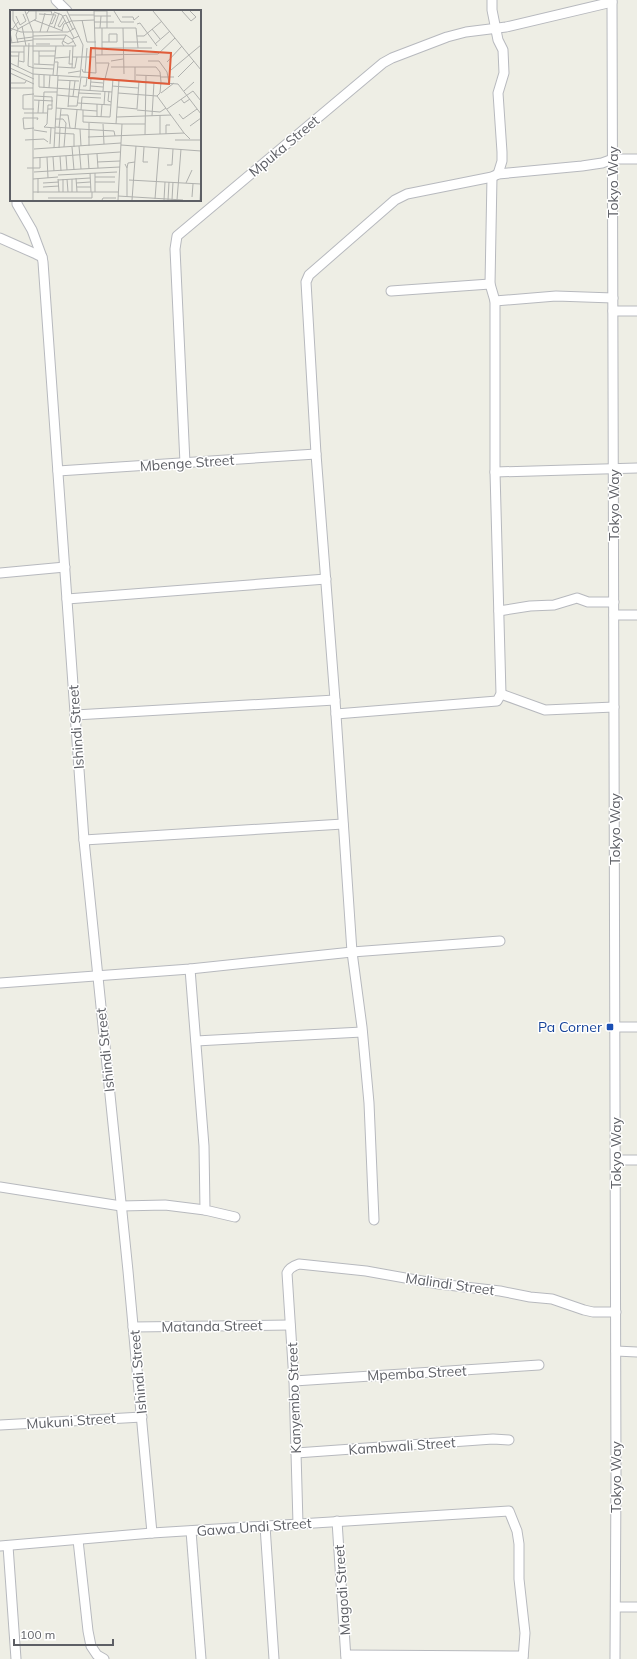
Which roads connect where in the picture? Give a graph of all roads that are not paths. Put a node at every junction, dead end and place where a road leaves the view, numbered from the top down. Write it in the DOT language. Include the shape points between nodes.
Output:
graph roads {
  1 [pos="56,0"];
  2 [pos="492,0"];
  3 [pos="612,1"];
  4 [pos="66,10"];
  5 [pos="496,28"];
  6 [pos="613,159"];
  7 [pos="637,159"];
  8 [pos="495,175"];
  9 [pos="17,201"];
  10 [pos="0,238"];
  11 [pos="42,257"];
  12 [pos="490,284"];
  13 [pos="391,292"];
  14 [pos="613,298"];
  15 [pos="495,301"];
  16 [pos="613,311"];
  17 [pos="637,311"];
  18 [pos="316,454"];
  19 [pos="185,463"];
  20 [pos="614,468"];
  21 [pos="637,468"];
  22 [pos="58,471"];
  23 [pos="495,472"];
  24 [pos="65,566"];
  25 [pos="0,573"];
  26 [pos="326,579"];
  27 [pos="67,599"];
  28 [pos="614,602"];
  29 [pos="499,611"];
  30 [pos="614,615"];
  31 [pos="637,615"];
  32 [pos="501,694"];
  33 [pos="335,700"];
  34 [pos="614,707"];
  35 [pos="336,714"];
  36 [pos="75,715"];
  37 [pos="343,824"];
  38 [pos="84,840"];
  39 [pos="500,941"];
  40 [pos="352,952"];
  41 [pos="190,969"];
  42 [pos="97,976"];
  43 [pos="0,983"];
  44 [pos="615,1027"];
  45 [pos="637,1027"];
  46 [pos="362,1032"];
  47 [pos="196,1040"];
  48 [pos="616,1160"];
  49 [pos="637,1160"];
  50 [pos="0,1187"];
  51 [pos="121,1206"];
  52 [pos="205,1210"];
  53 [pos="235,1217"];
  54 [pos="374,1220"];
  55 [pos="287,1273"];
  56 [pos="616,1312"];
  57 [pos="290,1326"];
  58 [pos="133,1327"];
  59 [pos="616,1351"];
  60 [pos="637,1352"];
  61 [pos="540,1365"];
  62 [pos="294,1381"];
  63 [pos="142,1417"];
  64 [pos="0,1426"];
  65 [pos="509,1440"];
  66 [pos="296,1453"];
  67 [pos="337,1521"];
  68 [pos="298,1524"];
  69 [pos="265,1526"];
  70 [pos="191,1531"];
  71 [pos="152,1533"];
  72 [pos="78,1540"];
  73 [pos="4,1546"];
  74 [pos="616,1607"];
  75 [pos="637,1607"];
  76 [pos="346,1657"];
  77 [pos="523,1658"];
  78 [pos="16,1659"];
  79 [pos="104,1659"];
  80 [pos="201,1659"];
  81 [pos="274,1659"];
  82 [pos="615,1659"];
  1 -- 4 [label="street"];
  2 -- 5 [label="street"];
  3 -- 5 [label="street, Mpuka Street"];
  3 -- 6 [label="street, Tokyo Way"];
  5 -- 8 [label="street" via="503,50 504,73 498,93 502,161"];
  5 -- 19 [label="street, Mpuka Street" via="447,36 383,63 177,236 175,248"];
  6 -- 7 [label="street"];
  6 -- 8 [label="street" via="582,166"];
  6 -- 14 [label="street, Tokyo Way"];
  8 -- 12 [label="street"];
  8 -- 18 [label="street" via="400,197 307,278 305,286"];
  9 -- 11 [label="street, Ishindi Street"];
  10 -- 11 [label="street"];
  11 -- 22 [label="street, Ishindi Street"];
  12 -- 13 [label="street"];
  12 -- 15 [label="street"];
  14 -- 15 [label="street" via="556,296"];
  14 -- 16 [label="street, Tokyo Way"];
  15 -- 23 [label="street"];
  16 -- 17 [label="street"];
  16 -- 20 [label="street, Tokyo Way"];
  18 -- 19 [label="street, Mbenge Street"];
  18 -- 26 [label="street"];
  19 -- 22 [label="street, Mbenge Street"];
  20 -- 21 [label="street"];
  20 -- 23 [label="street"];
  20 -- 28 [label="street, Tokyo Way"];
  22 -- 24 [label="street, Ishindi Street"];
  23 -- 29 [label="street"];
  24 -- 25 [label="street"];
  24 -- 27 [label="street, Ishindi Street"];
  26 -- 27 [label="street"];
  26 -- 33 [label="street"];
  27 -- 36 [label="street, Ishindi Street"];
  28 -- 29 [label="street" via="588,602 577,598 554,606 530,606"];
  28 -- 30 [label="street, Tokyo Way"];
  29 -- 32 [label="street"];
  30 -- 31 [label="street"];
  30 -- 34 [label="street, Tokyo Way"];
  32 -- 34 [label="street" via="545,710"];
  32 -- 35 [label="street" via="497,702"];
  33 -- 35 [label="street"];
  33 -- 36 [label="street"];
  34 -- 44 [label="street, Tokyo Way"];
  35 -- 37 [label="street"];
  36 -- 38 [label="street, Ishindi Street"];
  37 -- 38 [label="street"];
  37 -- 40 [label="street"];
  38 -- 42 [label="street, Ishindi Street"];
  39 -- 40 [label="street"];
  40 -- 41 [label="street"];
  40 -- 46 [label="street"];
  41 -- 42 [label="street"];
  41 -- 47 [label="street"];
  42 -- 43 [label="street"];
  42 -- 51 [label="street, Ishindi Street"];
  44 -- 45 [label="street"];
  44 -- 48 [label="street, Tokyo Way"];
  46 -- 47 [label="street"];
  46 -- 54 [label="street"];
  47 -- 52 [label="street" via="205,1170"];
  48 -- 49 [label="street"];
  48 -- 56 [label="street, Tokyo Way"];
  50 -- 51 [label="street"];
  51 -- 52 [label="street" via="165,1205"];
  51 -- 58 [label="street, Ishindi Street"];
  52 -- 53 [label="street"];
  55 -- 56 [label="street, Malindi Street" via="288,1269 299,1264 366,1271 552,1299 593,1312"];
  55 -- 57 [label="street, Kanyembo Street"];
  56 -- 59 [label="street, Tokyo Way"];
  57 -- 58 [label="street, Matanda Street"];
  57 -- 62 [label="street, Kanyembo Street"];
  58 -- 63 [label="street, Ishindi Street"];
  59 -- 60 [label="street"];
  59 -- 74 [label="street, Tokyo Way"];
  61 -- 62 [label="street, Mpemba Street"];
  62 -- 66 [label="street, Kanyembo Street"];
  63 -- 64 [label="street, Mukuni Street"];
  63 -- 71 [label="street, Ishindi Street"];
  65 -- 66 [label="street, Kambwali Street"];
  66 -- 68 [label="street, Kanyembo Street"];
  67 -- 68 [label="street, Gawa Undi Street"];
  67 -- 76 [label="street, Magodi Street"];
  67 -- 77 [label="street, Gawa Undi Street" via="509,1511 519,1544 519,1579 525,1633"];
  68 -- 69 [label="street, Gawa Undi Street"];
  69 -- 70 [label="street, Gawa Undi Street"];
  69 -- 81 [label="street"];
  70 -- 71 [label="street, Gawa Undi Street"];
  70 -- 80 [label="street"];
  71 -- 72 [label="street, Gawa Undi Street"];
  72 -- 73 [label="street, Gawa Undi Street"];
  72 -- 79 [label="street" via="91,1646 97,1655"];
  73 -- 78 [label="street"];
  74 -- 75 [label="street"];
  74 -- 82 [label="street, Tokyo Way"];
  76 -- 77 [label="street"];
}
